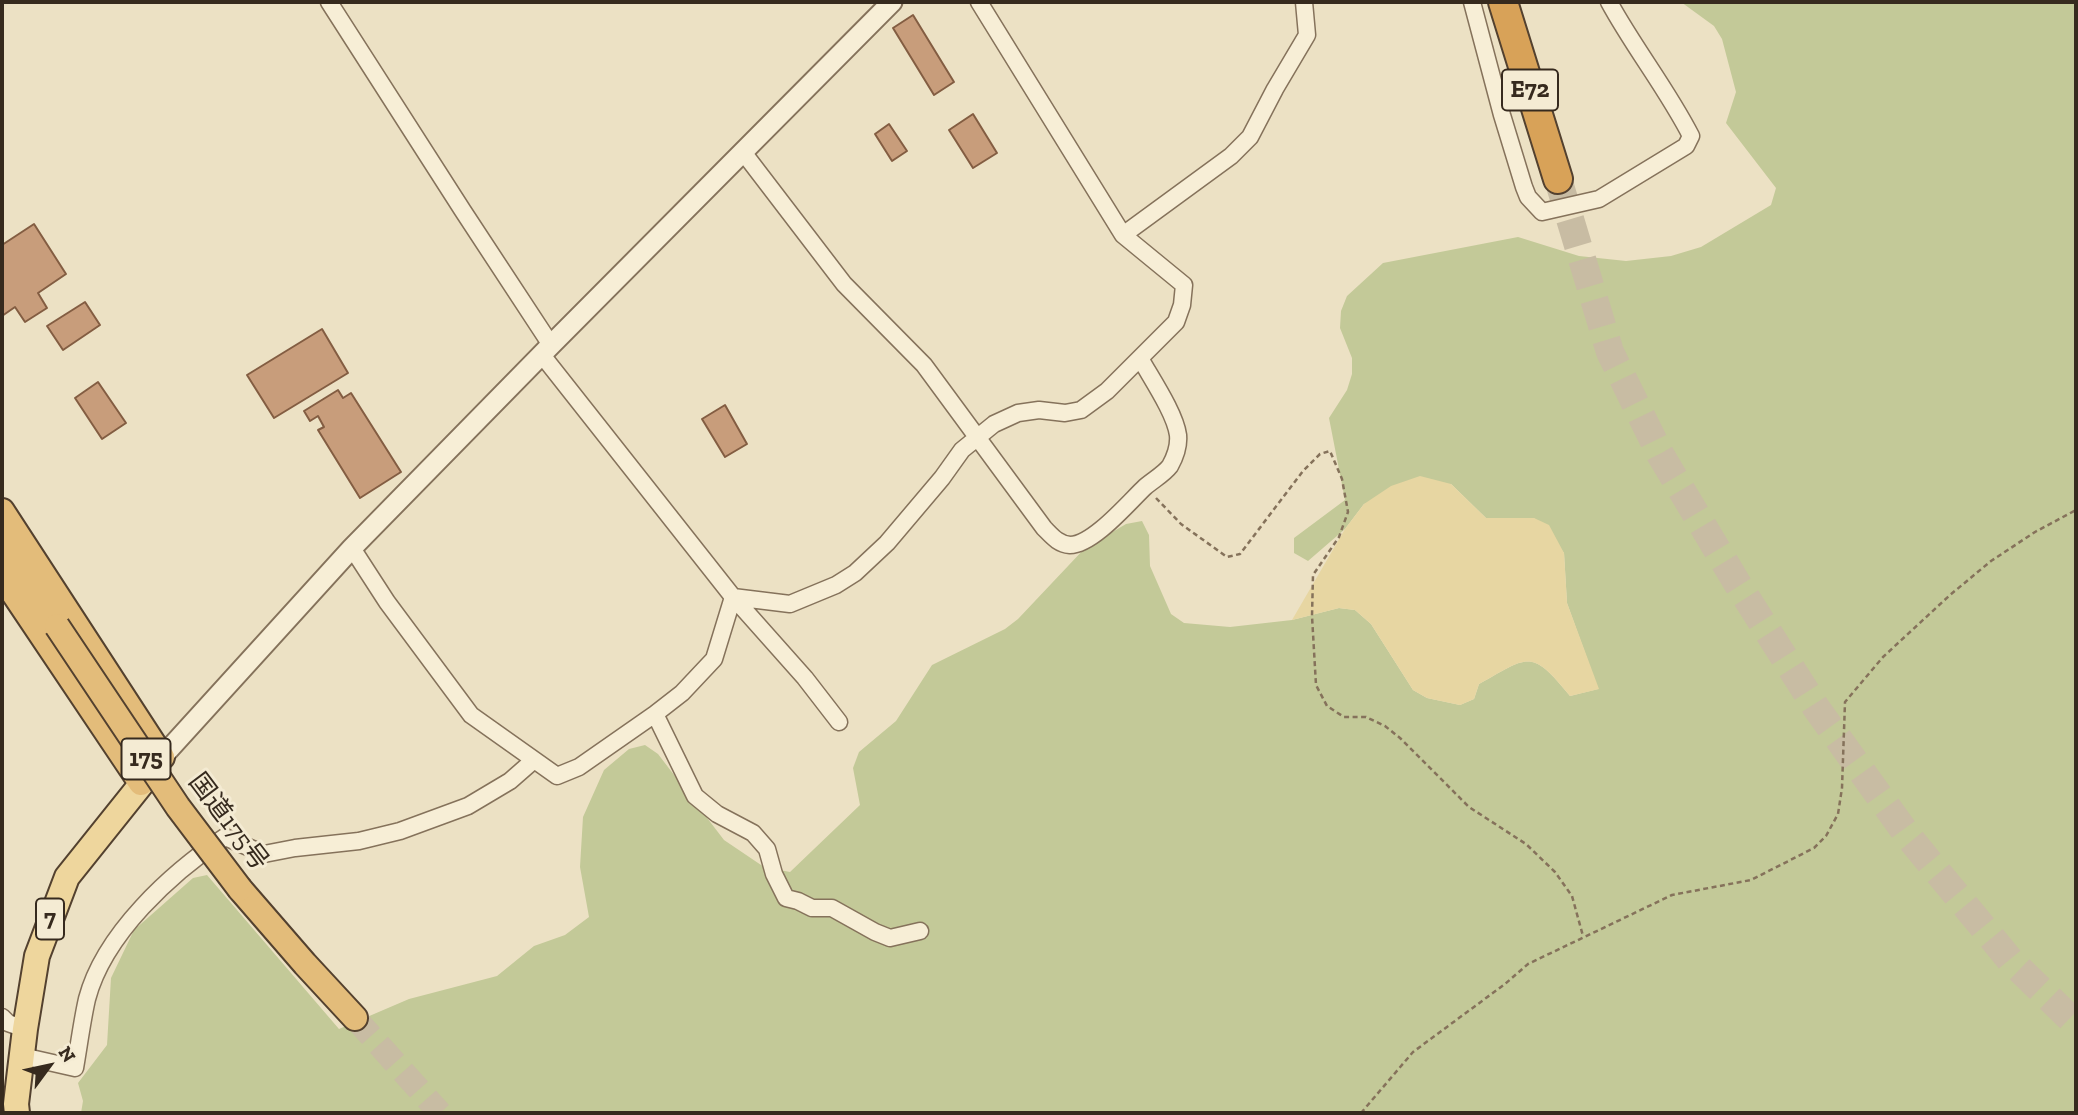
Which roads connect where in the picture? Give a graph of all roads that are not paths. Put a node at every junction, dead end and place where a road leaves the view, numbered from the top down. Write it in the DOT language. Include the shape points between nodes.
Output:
graph roads {
  1 [pos="329,2"];
  2 [pos="892,2"];
  3 [pos="979,2"];
  4 [pos="1304,2"];
  5 [pos="1472,2"];
  6 [pos="1503,2"];
  7 [pos="1609,2"];
  8 [pos="743,152"];
  9 [pos="1558,179"];
  10 [pos="1124,235"];
  11 [pos="546,350"];
  12 [pos="1140,358"];
  13 [pos="979,436"];
  14 [pos="2,511"];
  15 [pos="2,543"];
  16 [pos="352,548"];
  17 [pos="2,576"];
  18 [pos="733,597"];
  19 [pos="655,714"];
  20 [pos="839,722"];
  21 [pos="162,757"];
  22 [pos="534,760"];
  23 [pos="141,783"];
  24 [pos="920,931"];
  25 [pos="2,1017"];
  26 [pos="355,1018"];
  27 [pos="25,1029"];
  28 [pos="22,1056"];
  29 [pos="17,1113"];
  1 -- 11 [label="street"];
  2 -- 8 [label="street"];
  3 -- 10 [label="street"];
  4 -- 10 [label="street" via="1307,35 1250,137"];
  5 -- 7 [label="street" via="1524,187 1542,212 1599,199 1686,146 1691,136"];
  6 -- 9 [label="highway, E72"];
  8 -- 11 [label="street"];
  8 -- 13 [label="street" via="844,284 924,365"];
  10 -- 12 [label="street" via="1184,285 1176,322"];
  11 -- 16 [label="street"];
  11 -- 18 [label="street"];
  12 -- 13 [label="street" via="1081,410 1018,413"];
  12 -- 13 [label="street" via="1172,415 1177,450 1169,467 1092,536 1072,545 1057,542"];
  13 -- 18 [label="street" via="962,450 887,543 855,573 790,604"];
  14 -- 21 [label="highway, 175"];
  15 -- 26 [label="highway, 国道175号 / 175, bridge" via="178,807 240,889"];
  16 -- 21 [label="street"];
  16 -- 22 [label="street" via="471,715"];
  17 -- 23 [label="highway, 175"];
  18 -- 19 [label="street" via="714,659"];
  18 -- 20 [label="street"];
  19 -- 22 [label="street" via="579,767 557,776"];
  19 -- 24 [label="street" via="695,796 753,833 766,849 786,898 812,908 832,908 890,938"];
  21 -- 23 [label="main road, 7"];
  22 -- 28 [label="street" via="510,781 468,806 400,831 264,854 225,837 195,856 139,910 110,946 88,997 75,1068"];
  23 -- 27 [label="main road, 7" via="67,877 37,956"];
  25 -- 27 [label="street"];
  27 -- 28 [label="main road, 7"];
  28 -- 29 [label="main road, 7"];
}
